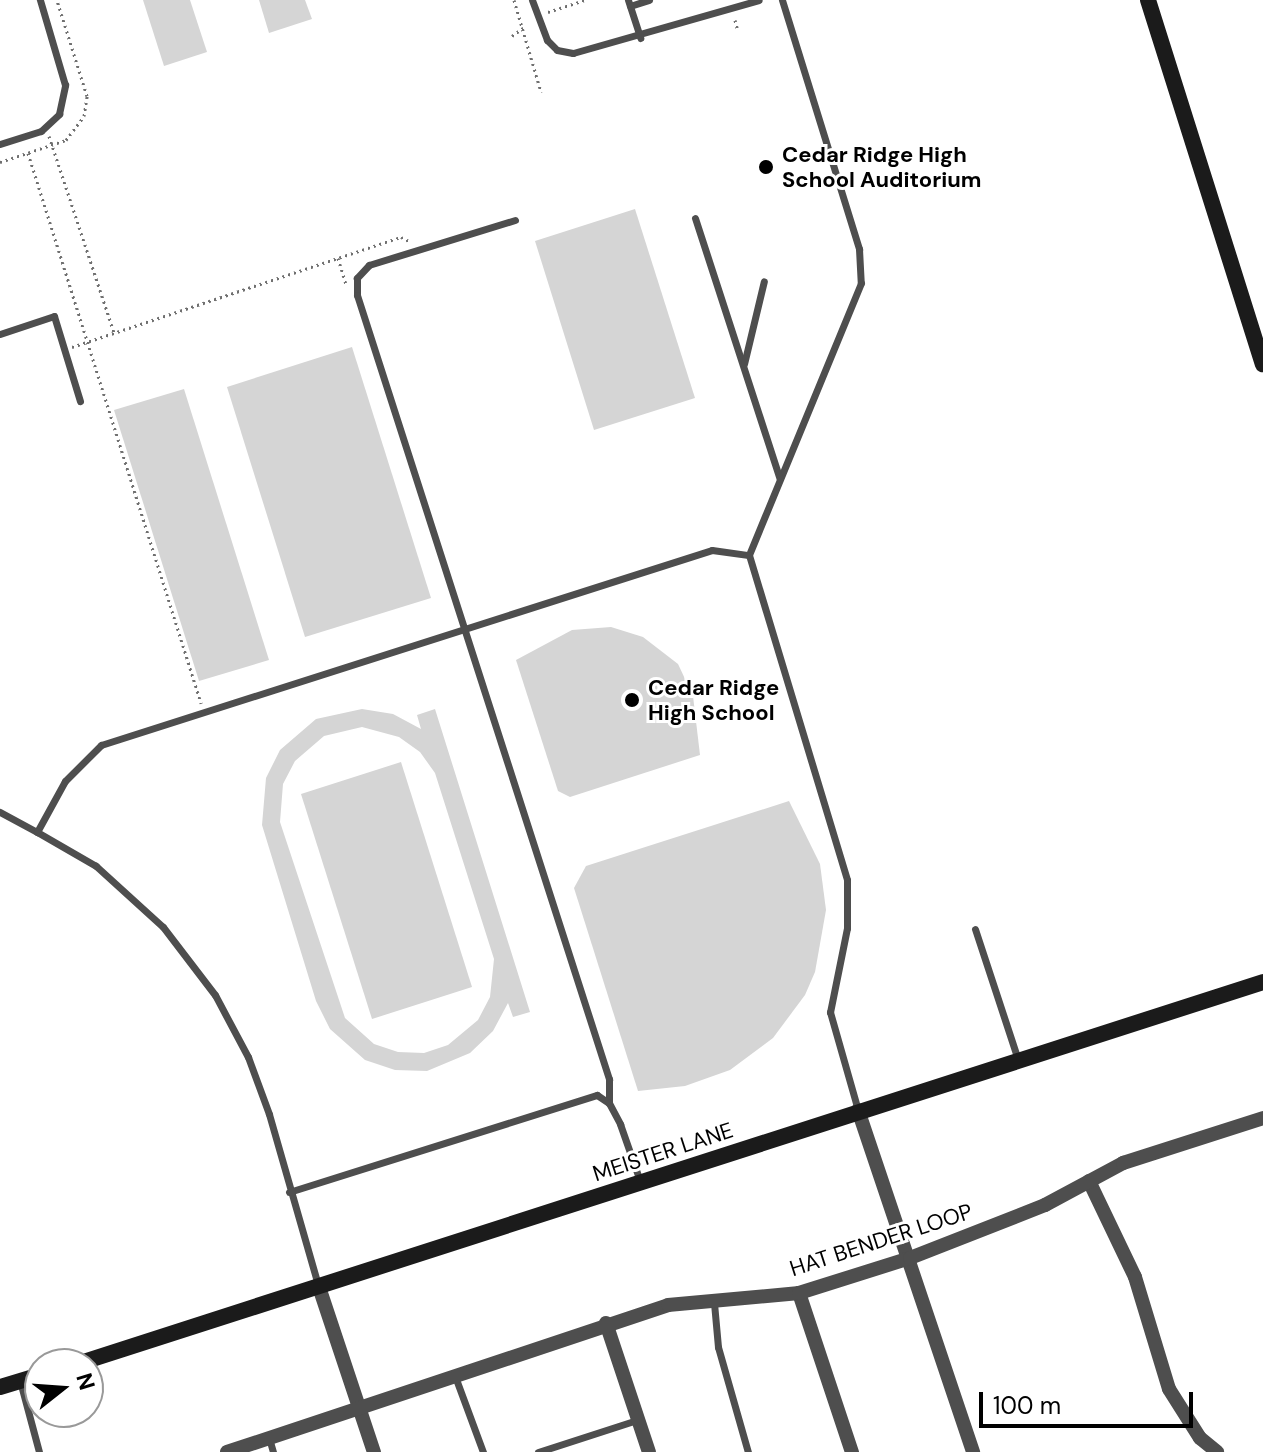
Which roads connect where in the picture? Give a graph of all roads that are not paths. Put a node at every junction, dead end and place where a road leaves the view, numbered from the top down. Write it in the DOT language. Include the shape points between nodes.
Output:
graph roads {
  1 [pos="40,0"];
  2 [pos="532,0"];
  3 [pos="649,0"];
  4 [pos="759,0"];
  5 [pos="782,0"];
  6 [pos="1148,0"];
  7 [pos="629,3"];
  8 [pos="640,38"];
  9 [pos="0,144"];
  10 [pos="695,218"];
  11 [pos="515,220"];
  12 [pos="764,281"];
  13 [pos="0,334"];
  14 [pos="1263,364"];
  15 [pos="744,366"];
  16 [pos="80,401"];
  17 [pos="780,479"];
  18 [pos="749,555"];
  19 [pos="462,630"];
  20 [pos="0,812"];
  21 [pos="37,832"];
  22 [pos="975,929"];
  23 [pos="1263,982"];
  24 [pos="1018,1060"];
  25 [pos="609,1103"];
  26 [pos="858,1110"];
  27 [pos="1263,1118"];
  28 [pos="1089,1181"];
  29 [pos="641,1183"];
  30 [pos="289,1192"];
  31 [pos="910,1258"];
  32 [pos="320,1290"];
  33 [pos="799,1293"];
  34 [pos="714,1303"];
  35 [pos="606,1323"];
  36 [pos="104,1356"];
  37 [pos="456,1379"];
  38 [pos="24,1380"];
  39 [pos="20,1381"];
  40 [pos="0,1387"];
  41 [pos="361,1409"];
  42 [pos="637,1420"];
  43 [pos="271,1445"];
  44 [pos="39,1452"];
  45 [pos="227,1452"];
  46 [pos="374,1452"];
  47 [pos="483,1452"];
  48 [pos="538,1452"];
  49 [pos="649,1452"];
  50 [pos="748,1452"];
  51 [pos="852,1452"];
  52 [pos="973,1452"];
  53 [pos="1217,1452"];
  1 -- 9 [label="lane" via="65,85 59,114 46,126"];
  2 -- 8 [label="lane" via="557,50 573,53"];
  3 -- 7 [label="lane"];
  4 -- 8 [label="lane"];
  5 -- 17 [label="lane" via="859,249 861,283"];
  6 -- 14 [label="street"];
  7 -- 8 [label="lane"];
  10 -- 15 [label="lane"];
  11 -- 19 [label="lane" via="369,265 357,278 357,295"];
  12 -- 15 [label="lane"];
  13 -- 16 [label="lane" via="54,316"];
  15 -- 17 [label="lane"];
  17 -- 18 [label="lane"];
  18 -- 19 [label="lane" via="712,550"];
  18 -- 26 [label="lane" via="847,880 847,928 830,1012"];
  19 -- 21 [label="lane" via="101,745 65,781"];
  19 -- 25 [label="lane" via="609,1079"];
  20 -- 21 [label="lane"];
  21 -- 30 [label="lane" via="96,866 163,927 215,995 248,1057"];
  22 -- 24 [label="lane"];
  23 -- 24 [label="street, MEISTER LANE"];
  24 -- 26 [label="street, MEISTER LANE"];
  25 -- 29 [label="lane"];
  25 -- 30 [label="lane" via="597,1095 583,1097"];
  26 -- 29 [label="street, MEISTER LANE"];
  26 -- 31 [label="street"];
  27 -- 28 [label="street, HAT BENDER LOOP" via="1123,1163"];
  28 -- 31 [label="street, HAT BENDER LOOP" via="1045,1205"];
  28 -- 53 [label="street" via="1135,1277 1169,1389 1200,1438"];
  29 -- 32 [label="street, MEISTER LANE"];
  30 -- 32 [label="lane"];
  31 -- 33 [label="street, HAT BENDER LOOP"];
  31 -- 52 [label="street"];
  32 -- 36 [label="street, MEISTER LANE"];
  32 -- 41 [label="street"];
  33 -- 34 [label="street, HAT BENDER LOOP"];
  33 -- 51 [label="street"];
  34 -- 35 [label="street, HAT BENDER LOOP" via="668,1305"];
  34 -- 50 [label="lane" via="718,1347"];
  35 -- 37 [label="street, HAT BENDER LOOP"];
  35 -- 42 [label="street"];
  37 -- 41 [label="street, HAT BENDER LOOP"];
  37 -- 47 [label="lane"];
  38 -- 39 [label="street"];
  39 -- 40 [label="street"];
  39 -- 44 [label="lane"];
  41 -- 43 [label="street, HAT BENDER LOOP"];
  41 -- 46 [label="street"];
  42 -- 48 [label="lane"];
  42 -- 49 [label="street"];
  43 -- 45 [label="street, HAT BENDER LOOP"];
}
